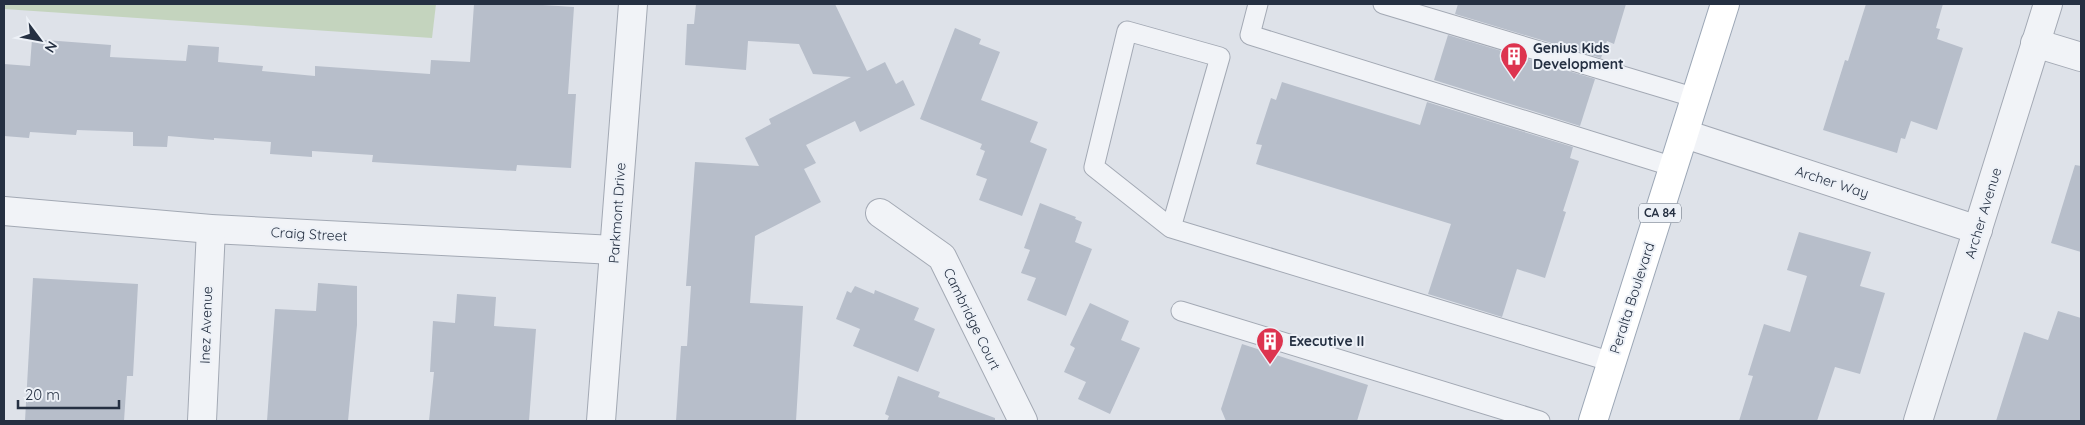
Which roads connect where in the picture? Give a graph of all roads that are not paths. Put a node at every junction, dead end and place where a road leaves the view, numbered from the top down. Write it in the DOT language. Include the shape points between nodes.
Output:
graph roads {
  1 [pos="633,4"];
  2 [pos="1258,4"];
  3 [pos="1383,4"];
  4 [pos="1725,4"];
  5 [pos="2048,4"];
  6 [pos="2035,43"];
  7 [pos="2081,57"];
  8 [pos="1696,98"];
  9 [pos="1685,134"];
  10 [pos="1674,167"];
  11 [pos="4,211"];
  12 [pos="880,213"];
  13 [pos="1171,228"];
  14 [pos="211,229"];
  15 [pos="1978,230"];
  16 [pos="614,250"];
  17 [pos="1181,311"];
  18 [pos="1612,362"];
  19 [pos="202,421"];
  20 [pos="601,421"];
  21 [pos="1023,421"];
  22 [pos="1540,421"];
  23 [pos="1593,421"];
  24 [pos="1918,421"];
  1 -- 16 [label="street, Parkmont Drive"];
  2 -- 10 [label="lane" via="1250,35"];
  3 -- 8 [label="lane"];
  4 -- 8 [label="main road, Peralta Boulevard / CA 84"];
  5 -- 6 [label="street, Archer Avenue"];
  6 -- 7 [label="street"];
  6 -- 15 [label="street, Archer Avenue"];
  8 -- 9 [label="main road, Peralta Boulevard / CA 84"];
  9 -- 10 [label="main road, Peralta Boulevard / CA 84"];
  9 -- 15 [label="street, Archer Way"];
  10 -- 18 [label="main road, Peralta Boulevard / CA 84"];
  11 -- 14 [label="street, Craig Street"];
  12 -- 21 [label="street, Cambridge Court" via="942,257"];
  13 -- 13 [label="lane" via="1220,57 1127,31 1094,167"];
  13 -- 18 [label="lane"];
  14 -- 16 [label="street, Craig Street"];
  14 -- 19 [label="street, Inez Avenue"];
  15 -- 24 [label="street, Archer Avenue"];
  16 -- 20 [label="street, Parkmont Drive"];
  17 -- 22 [label="lane"];
  18 -- 23 [label="main road, Peralta Boulevard / CA 84"];
}
